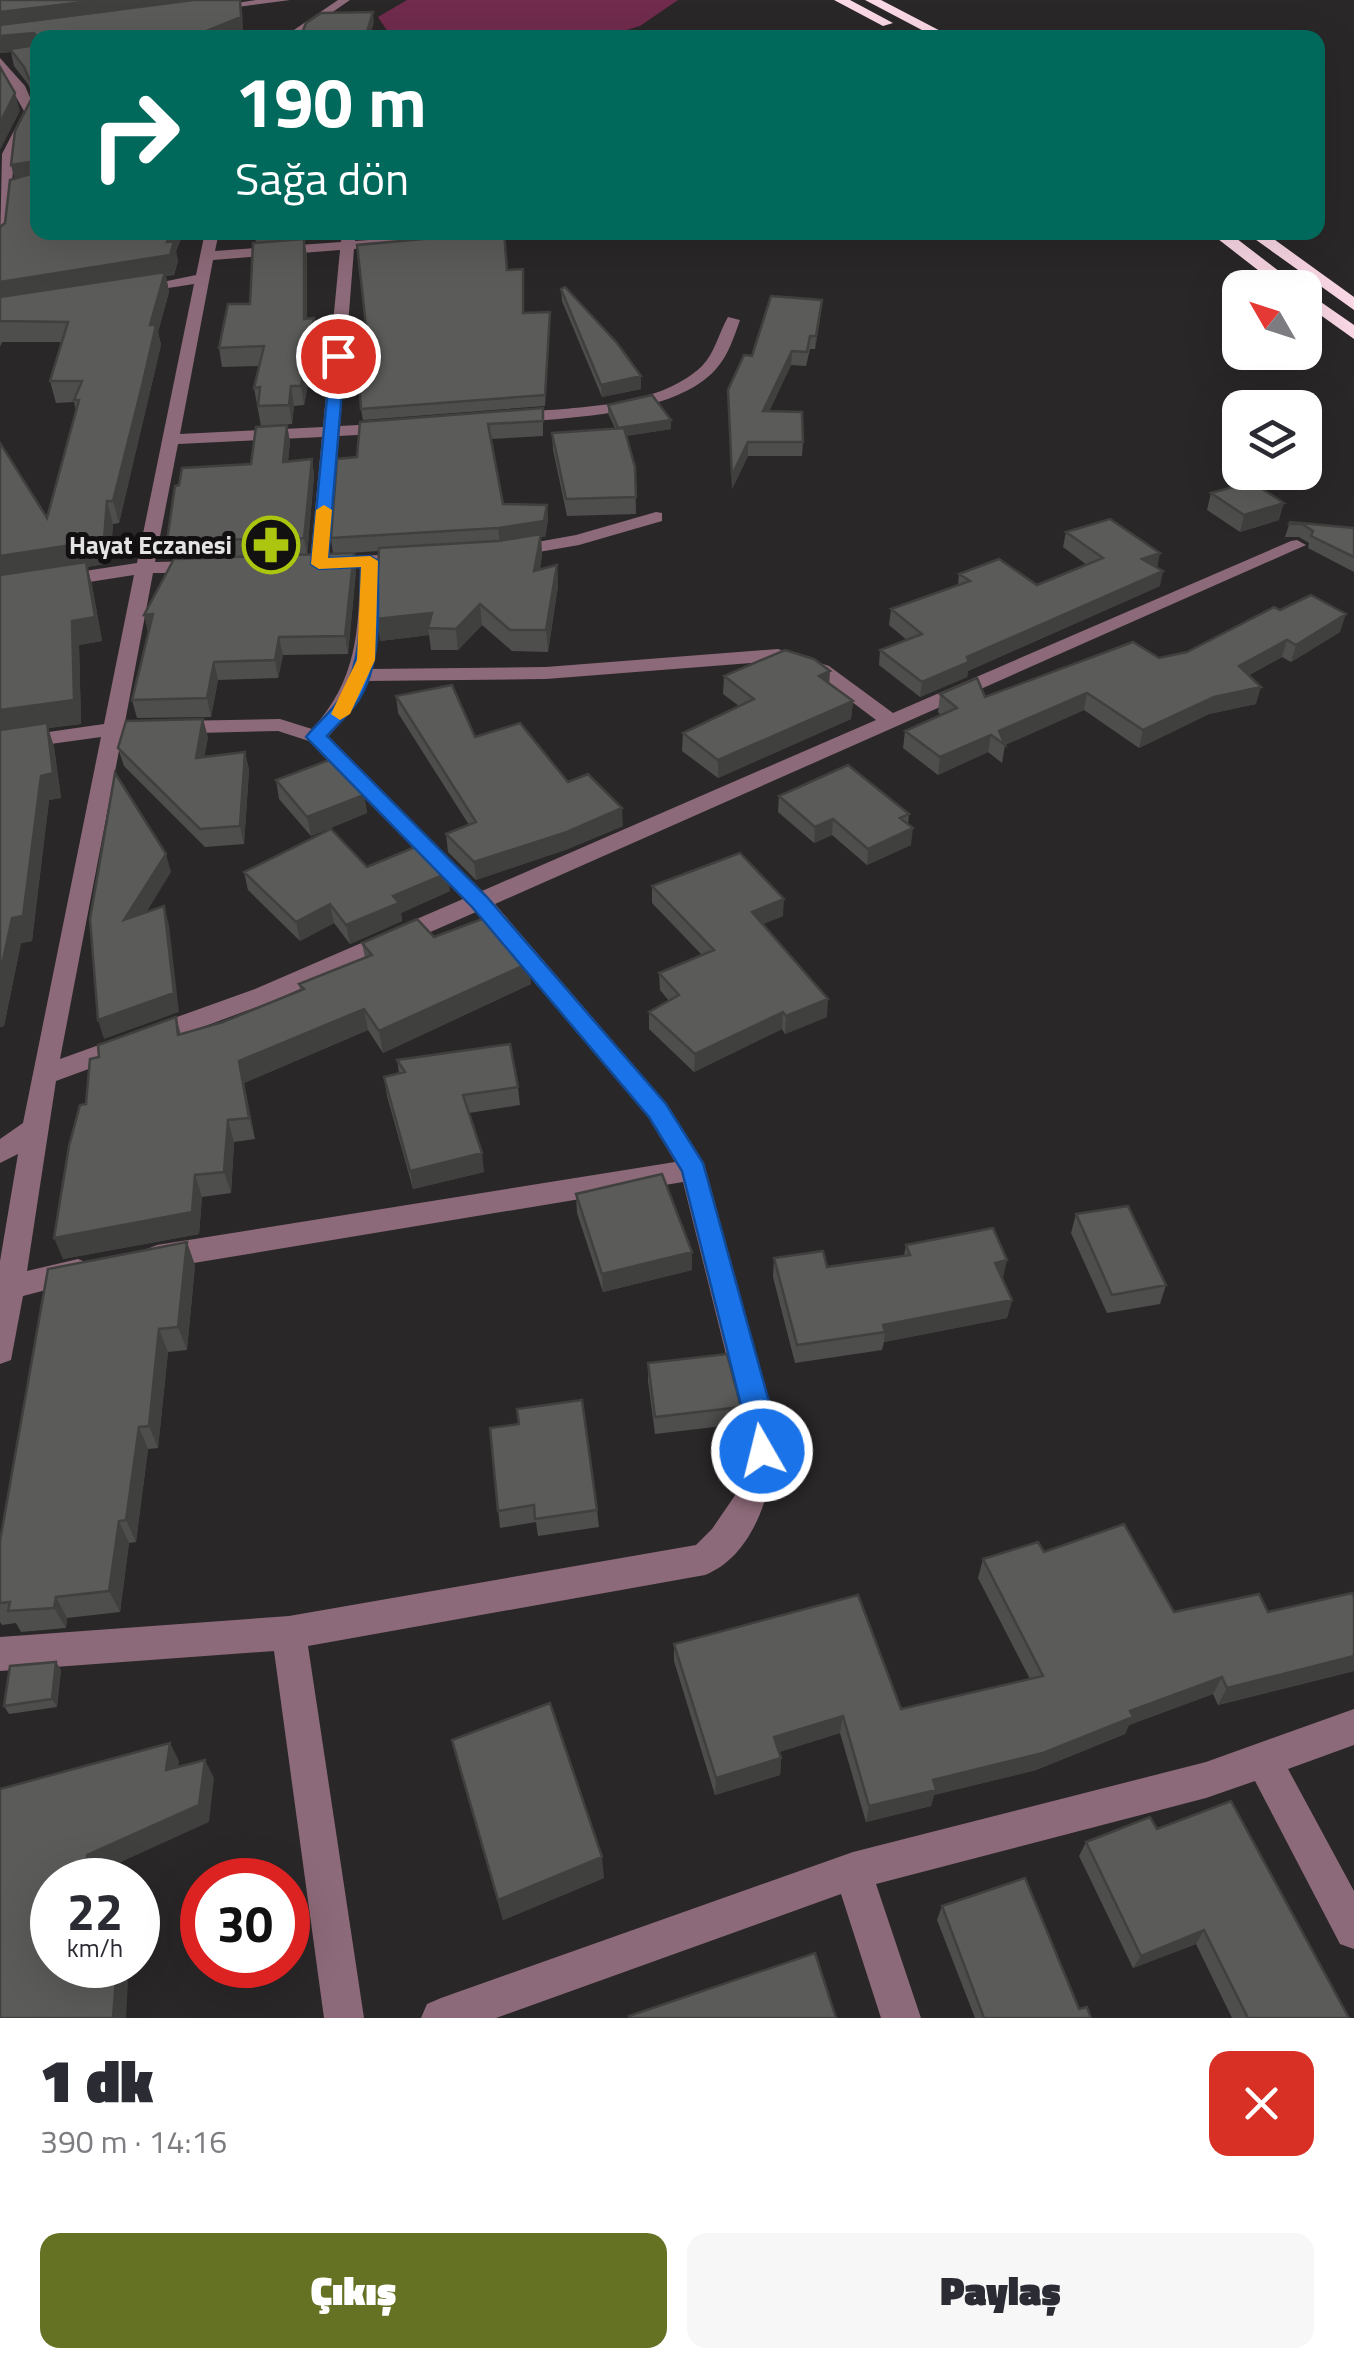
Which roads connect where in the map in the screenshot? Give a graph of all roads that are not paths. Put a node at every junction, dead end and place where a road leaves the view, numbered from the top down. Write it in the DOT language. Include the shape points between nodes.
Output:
graph roads {
  1 [pos="285,0"];
  2 [pos="345,0"];
  3 [pos="840,0"];
  4 [pos="871,0"];
  5 [pos="189,10"];
  6 [pos="299,30"];
  7 [pos="901,30"];
  8 [pos="932,30"];
  9 [pos="19,58"];
  10 [pos="0,61"];
  11 [pos="22,190"];
  12 [pos="6,192"];
  13 [pos="210,240"];
  14 [pos="333,240"];
  15 [pos="349,240"];
  16 [pos="1227,240"];
  17 [pos="1264,240"];
  18 [pos="0,242"];
  19 [pos="206,256"];
  20 [pos="1268,270"];
  21 [pos="200,280"];
  22 [pos="116,292"];
  23 [pos="1354,305"];
  24 [pos="1322,309"];
  25 [pos="733,320"];
  26 [pos="1354,334"];
  27 [pos="488,420"];
  28 [pos="420,426"];
  29 [pos="331,432"];
  30 [pos="168,440"];
  31 [pos="656,517"];
  32 [pos="1297,545"];
  33 [pos="485,555"];
  34 [pos="437,558"];
  35 [pos="370,561"];
  36 [pos="221,566"];
  37 [pos="143,568"];
  38 [pos="0,590"];
  39 [pos="361,675"];
  40 [pos="890,720"];
  41 [pos="111,728"];
  42 [pos="316,737"];
  43 [pos="0,745"];
  44 [pos="480,902"];
  45 [pos="44,1074"];
  46 [pos="35,1128"];
  47 [pos="0,1154"];
  48 [pos="694,1170"];
  49 [pos="10,1288"];
  50 [pos="0,1351"];
  51 [pos="289,1633"];
  52 [pos="0,1654"];
  53 [pos="1354,1726"];
  54 [pos="1263,1759"];
  55 [pos="853,1871"];
  56 [pos="1354,1930"];
  57 [pos="344,2018"];
  58 [pos="441,2018"];
  59 [pos="901,2018"];
  1 -- 5 [label="street"];
  2 -- 6 [label="street"];
  3 -- 7 [label="highway"];
  4 -- 8 [label="highway"];
  9 -- 10 [label="street"];
  10 -- 12 [label="street" via="30,111 9,148"];
  11 -- 12 [label="street"];
  12 -- 18 [label="street"];
  13 -- 19 [label="street"];
  14 -- 19 [label="street"];
  15 -- 29 [label="street"];
  16 -- 20 [label="highway"];
  17 -- 23 [label="highway"];
  19 -- 21 [label="street"];
  21 -- 22 [label="street"];
  21 -- 30 [label="street"];
  24 -- 26 [label="highway"];
  25 -- 27 [label="street" via="715,359 681,386 644,399"];
  28 -- 29 [label="street"];
  29 -- 30 [label="street"];
  29 -- 35 [label="street" via="309,564"];
  30 -- 37 [label="street"];
  31 -- 33 [label="street" via="579,540"];
  32 -- 40 [label="street"];
  34 -- 35 [label="street"];
  35 -- 39 [label="street"];
  36 -- 37 [label="street"];
  37 -- 38 [label="street"];
  37 -- 41 [label="street"];
  39 -- 40 [label="street" via="546,673 778,655 822,670"];
  39 -- 42 [label="street" via="340,714"];
  40 -- 44 [label="street"];
  41 -- 42 [label="street" via="280,724"];
  41 -- 43 [label="street"];
  41 -- 45 [label="street"];
  42 -- 44 [label="street"];
  44 -- 45 [label="street" via="264,995"];
  44 -- 48 [label="street" via="658,1110"];
  45 -- 46 [label="street"];
  46 -- 47 [label="street"];
  46 -- 49 [label="street"];
  48 -- 49 [label="street" via="122,1262"];
  48 -- 51 [label="street" via="761,1430 752,1497 724,1540 705,1559"];
  49 -- 50 [label="street"];
  51 -- 52 [label="street"];
  51 -- 57 [label="street"];
  53 -- 54 [label="street"];
  54 -- 55 [label="street" via="1206,1780"];
  54 -- 56 [label="street"];
  55 -- 58 [label="street"];
  55 -- 59 [label="street"];
}
